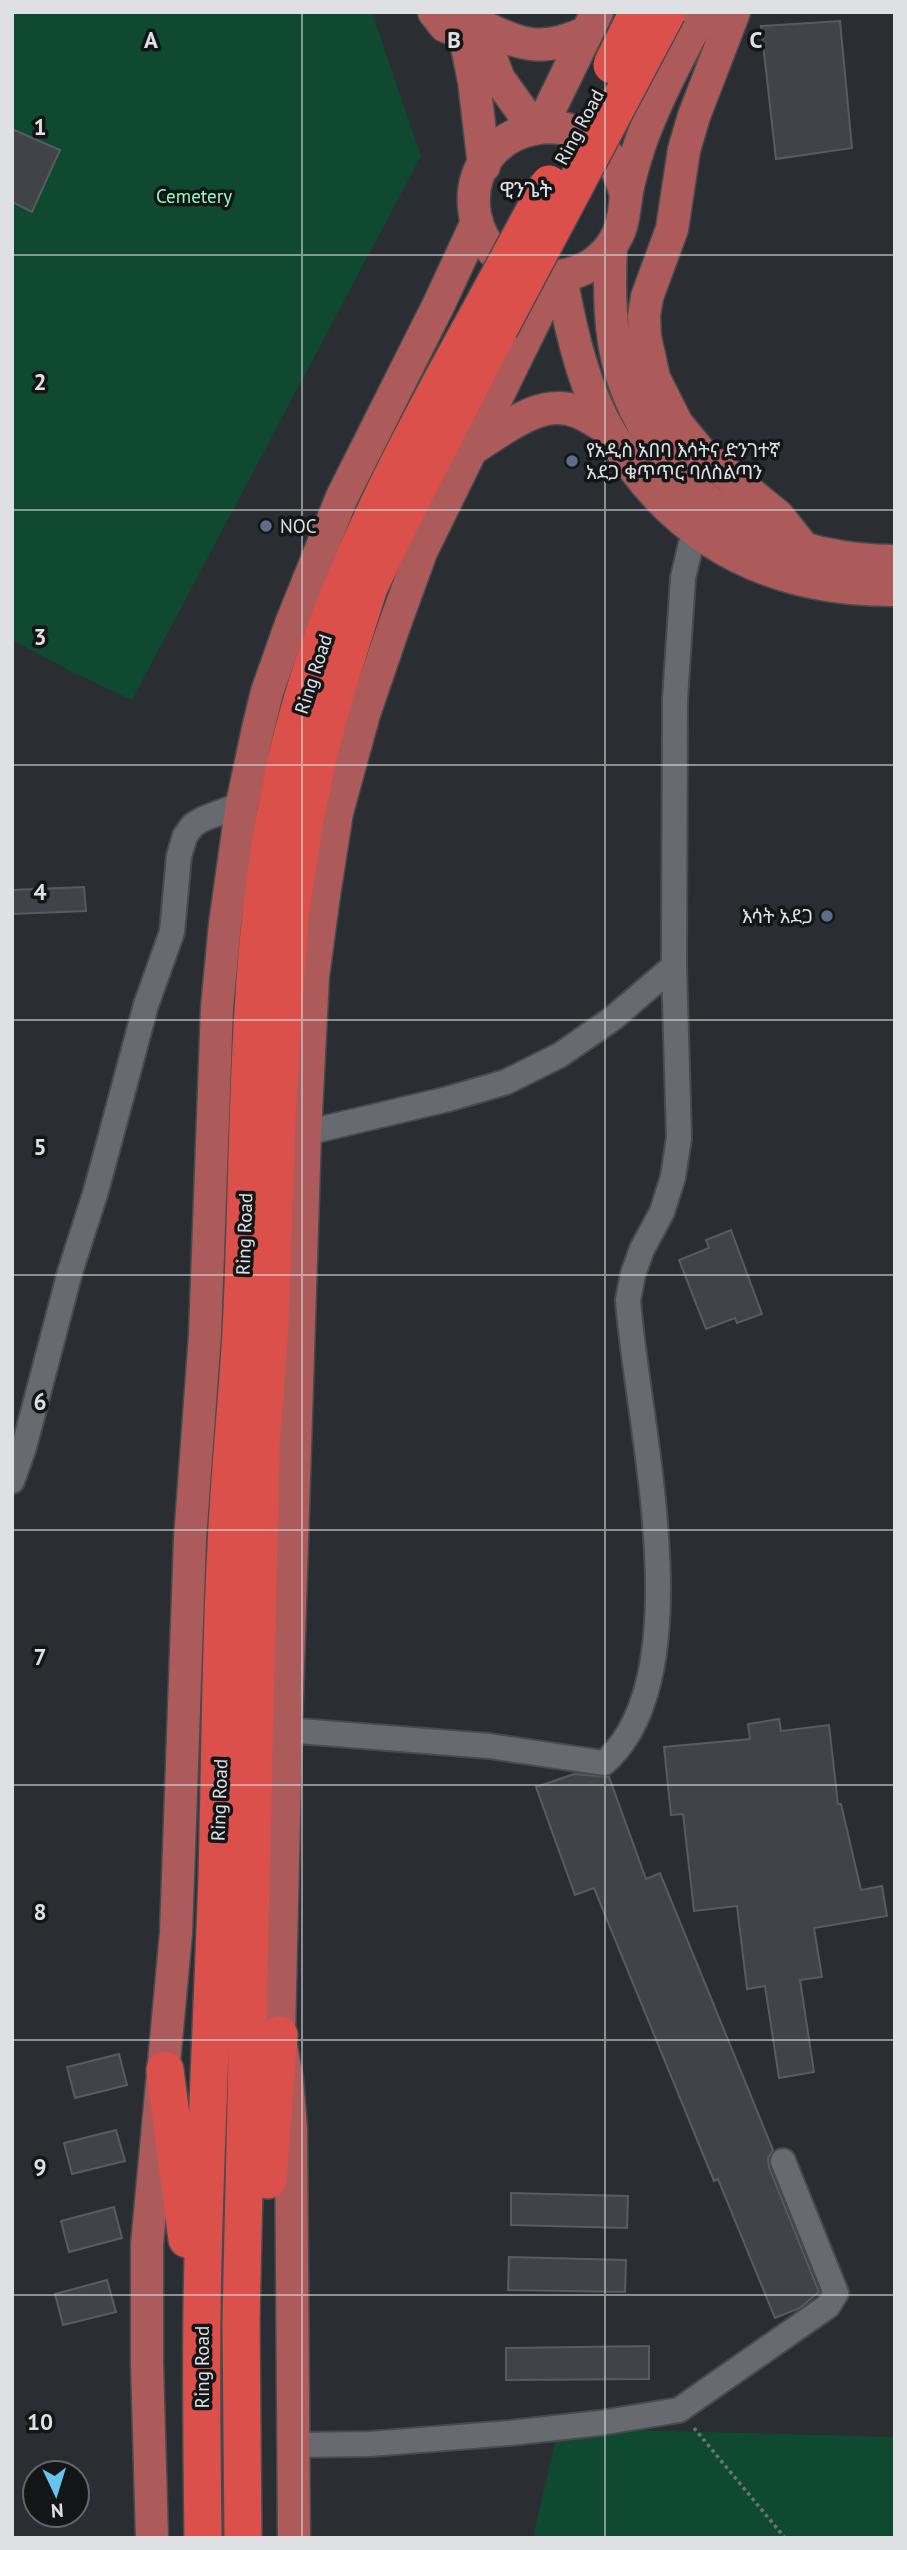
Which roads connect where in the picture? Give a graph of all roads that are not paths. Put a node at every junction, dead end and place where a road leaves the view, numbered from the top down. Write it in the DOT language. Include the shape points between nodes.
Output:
graph roads {
  1 [pos="434,12"];
  2 [pos="638,12"];
  3 [pos="667,12"];
  4 [pos="702,12"];
  5 [pos="734,12"];
  6 [pos="472,19"];
  7 [pos="592,22"];
  8 [pos="537,128"];
  9 [pos="484,166"];
  10 [pos="626,196"];
  11 [pos="477,222"];
  12 [pos="611,246"];
  13 [pos="558,277"];
  14 [pos="607,428"];
  15 [pos="472,449"];
  16 [pos="694,531"];
  17 [pos="806,551"];
  18 [pos="895,561"];
  19 [pos="895,590"];
  20 [pos="242,804"];
  21 [pos="674,966"];
  22 [pos="305,1133"];
  23 [pos="12,1481"];
  24 [pos="286,1730"];
  25 [pos="279,2035"];
  26 [pos="165,2070"];
  27 [pos="783,2161"];
  28 [pos="202,2308"];
  29 [pos="241,2320"];
  30 [pos="294,2445"];
  31 [pos="152,2538"];
  32 [pos="203,2538"];
  33 [pos="243,2538"];
  34 [pos="294,2538"];
  1 -- 6 [label="main road" via="445,26"];
  2 -- 28 [label="highway, Ring Road, bridge" via="439,386 354,561 306,687 278,802 264,876 249,1047 241,1333 226,1547"];
  3 -- 29 [label="highway, Ring Road, bridge" via="369,587 334,697 305,819 290,914 261,1447"];
  4 -- 10 [label="main road" via="654,108"];
  5 -- 17 [label="main road" via="687,139 672,229 647,296 645,337 654,378 677,424 701,453 778,516"];
  6 -- 7 [label="main road" via="510,40 536,45 553,45"];
  6 -- 8 [label="main road" via="499,79"];
  6 -- 9 [label="main road"];
  7 -- 8 [label="main road"];
  8 -- 9 [label="main road" via="505,142"];
  8 -- 10 [label="main road" via="575,131 604,149 615,163"];
  9 -- 11 [label="main road" via="475,193"];
  10 -- 12 [label="main road" via="620,231"];
  11 -- 13 [label="main road" via="493,252 506,264 538,277"];
  11 -- 20 [label="main road, Ring Road" via="342,497 267,692"];
  12 -- 13 [label="main road" via="581,271"];
  12 -- 17 [label="main road" via="612,308 621,373 653,442 699,493 728,514 756,533"];
  13 -- 14 [label="main road" via="587,378"];
  13 -- 15 [label="main road"];
  14 -- 15 [label="main road" via="577,411 546,410 530,414"];
  14 -- 16 [label="main road" via="656,495"];
  15 -- 22 [label="main road" via="397,616 337,812 313,975"];
  16 -- 19 [label="main road" via="743,561 796,580 841,589"];
  16 -- 21 [label="street" via="683,578 678,632"];
  17 -- 18 [label="main road"];
  20 -- 23 [label="street" via="203,819 185,836 172,932 146,1005"];
  20 -- 26 [label="main road, Ring Road" via="217,1008 176,1933"];
  21 -- 22 [label="street" via="612,1019 506,1082"];
  21 -- 24 [label="street" via="679,1138 662,1212 632,1274 628,1300 654,1502 659,1615 650,1685 639,1716 604,1763 489,1746"];
  22 -- 24 [label="main road"];
  24 -- 25 [label="main road"];
  25 -- 29 [label="highway" via="256,2289"];
  25 -- 30 [label="main road" via="291,2128"];
  26 -- 28 [label="highway" via="190,2258"];
  26 -- 31 [label="main road, Ring Road" via="147,2245"];
  27 -- 30 [label="street" via="836,2293 828,2306 679,2410 510,2433"];
  28 -- 32 [label="highway, Ring Road"];
  29 -- 33 [label="highway, Ring Road"];
  30 -- 34 [label="main road"];
}
